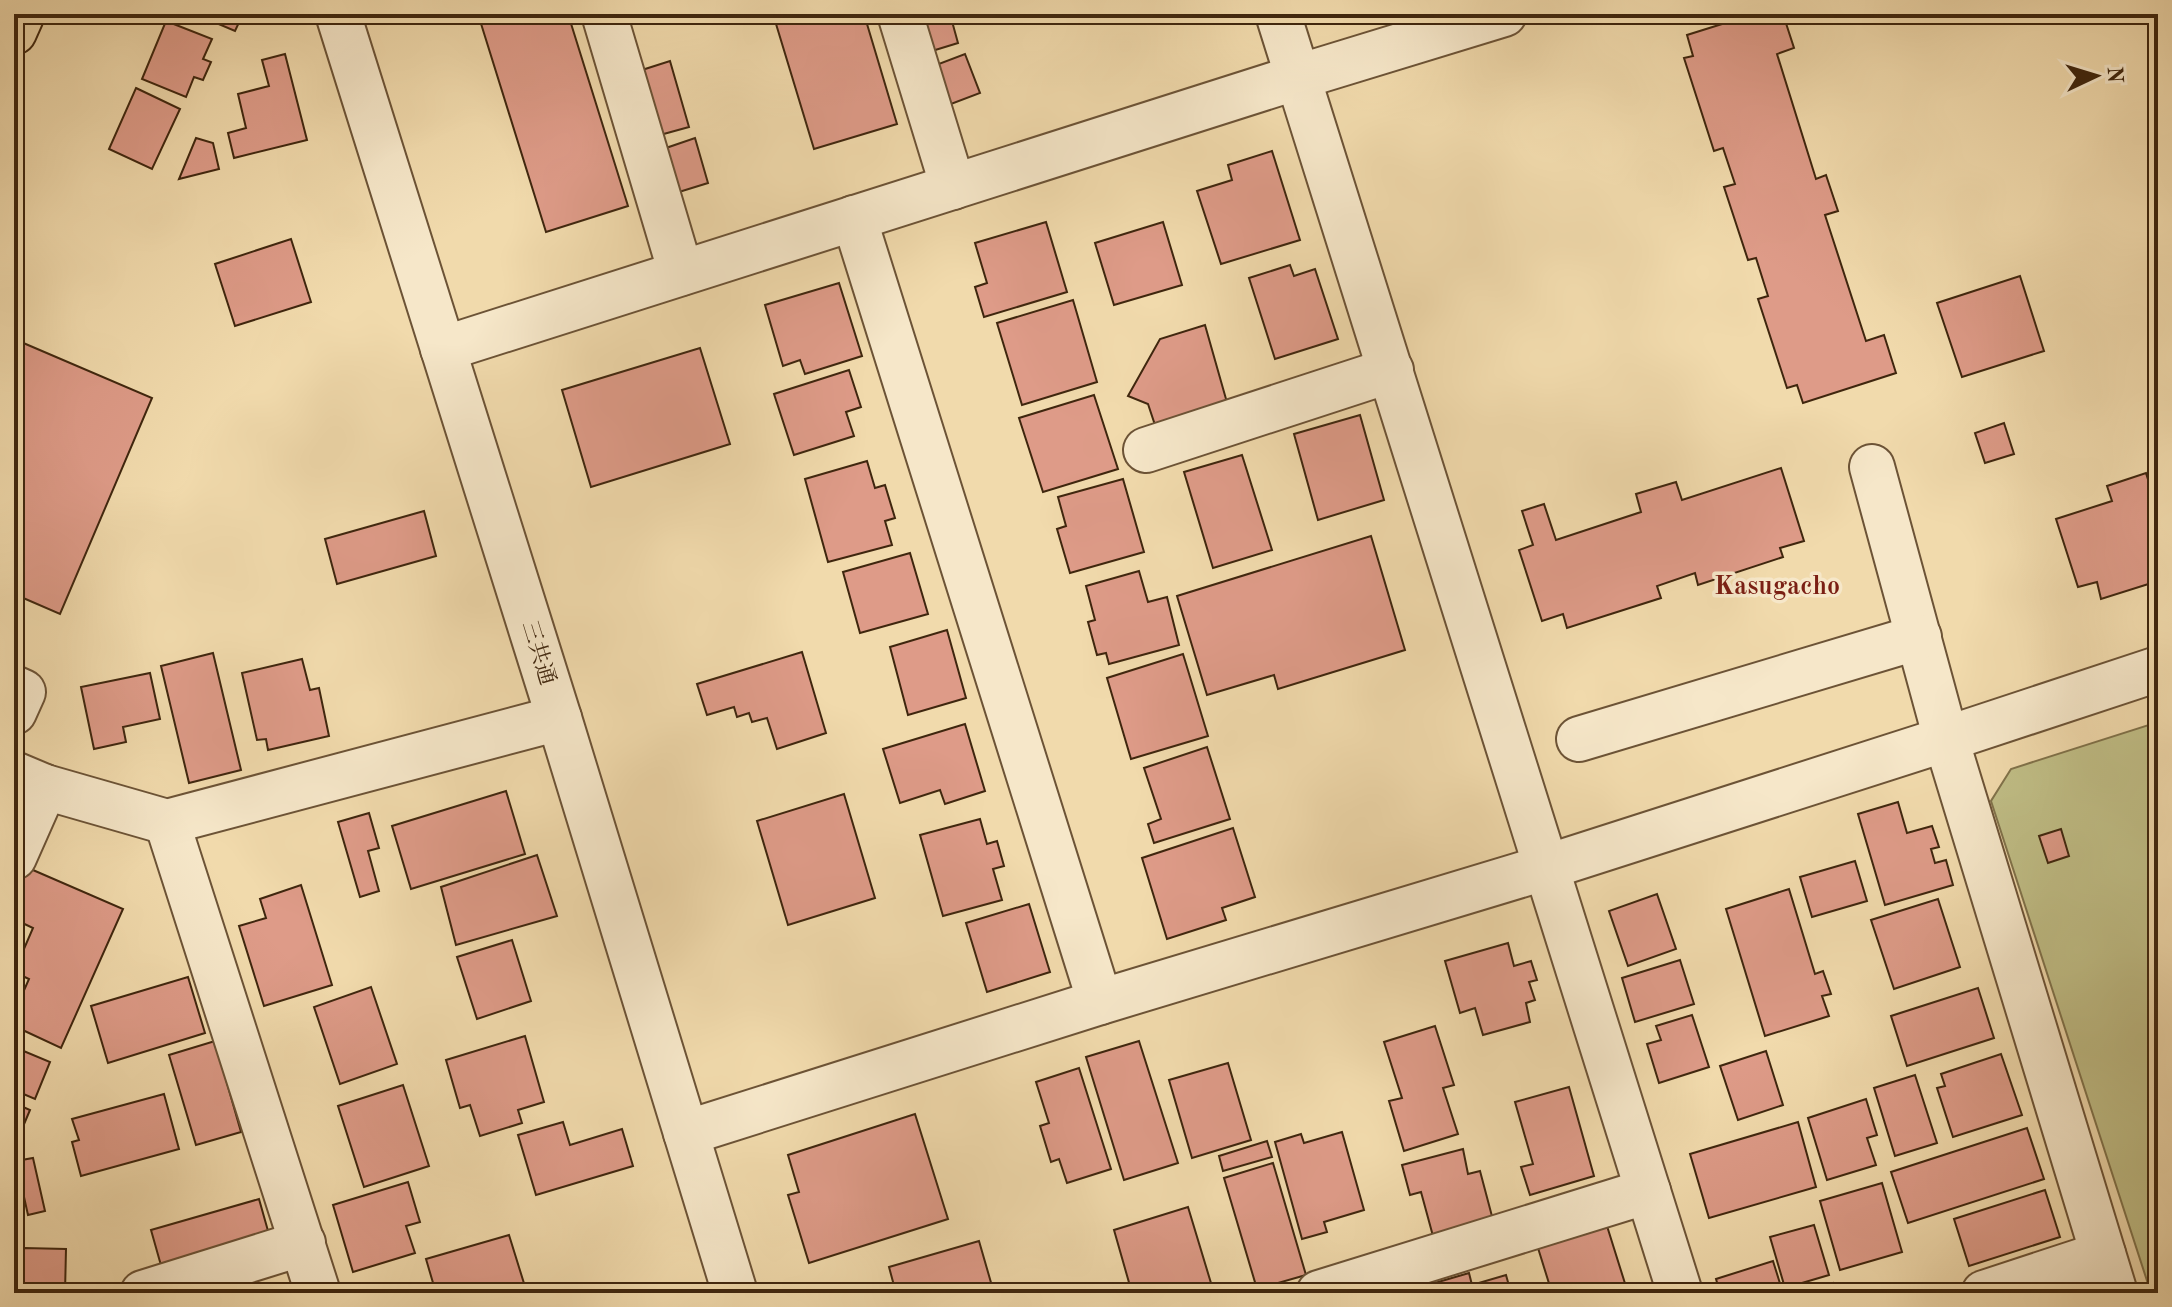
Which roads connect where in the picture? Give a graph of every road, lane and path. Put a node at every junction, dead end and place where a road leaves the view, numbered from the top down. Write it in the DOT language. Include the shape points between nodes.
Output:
graph roads {
  1 [pos="22,14"];
  2 [pos="338,14"];
  3 [pos="604,14"];
  4 [pos="900,14"];
  5 [pos="1278,14"];
  6 [pos="1504,14"];
  7 [pos="14,32"];
  8 [pos="1298,77"];
  9 [pos="953,187"];
  10 [pos="854,218"];
  11 [pos="681,273"];
  12 [pos="443,349"];
  13 [pos="1391,370"];
  14 [pos="1146,450"];
  15 [pos="1872,467"];
  16 [pos="1919,637"];
  17 [pos="2158,669"];
  18 [pos="14,688"];
  19 [pos="14,712"];
  20 [pos="559,718"];
  21 [pos="1579,739"];
  22 [pos="1946,739"];
  23 [pos="29,780"];
  24 [pos="167,822"];
  25 [pos="14,857"];
  26 [pos="1547,867"];
  27 [pos="1100,1002"];
  28 [pos="686,1133"];
  29 [pos="1648,1191"];
  30 [pos="303,1243"];
  31 [pos="2109,1273"];
  32 [pos="143,1293"];
  33 [pos="318,1293"];
  34 [pos="735,1293"];
  35 [pos="1319,1293"];
  36 [pos="1680,1293"];
  37 [pos="1984,1293"];
  1 -- 7 [label="main road"];
  2 -- 12 [label="street, 三共通"];
  3 -- 11 [label="street"];
  4 -- 9 [label="street"];
  5 -- 8 [label="street"];
  6 -- 8 [label="street"];
  8 -- 9 [label="street"];
  8 -- 13 [label="street"];
  9 -- 10 [label="street"];
  10 -- 11 [label="street"];
  10 -- 27 [label="street"];
  11 -- 12 [label="street"];
  12 -- 20 [label="street, 三共通"];
  13 -- 14 [label="street"];
  13 -- 26 [label="street"];
  15 -- 16 [label="street"];
  16 -- 21 [label="street"];
  16 -- 22 [label="street"];
  17 -- 22 [label="street"];
  18 -- 19 [label="street" via="23,692"];
  20 -- 24 [label="street"];
  20 -- 28 [label="street, 三共通"];
  22 -- 26 [label="street"];
  22 -- 31 [label="street"];
  23 -- 24 [label="street"];
  23 -- 25 [label="street"];
  24 -- 30 [label="street"];
  26 -- 27 [label="street"];
  26 -- 29 [label="street"];
  27 -- 28 [label="street"];
  28 -- 34 [label="street, 三共通"];
  29 -- 35 [label="street"];
  29 -- 36 [label="street"];
  30 -- 32 [label="street"];
  30 -- 33 [label="street"];
  31 -- 37 [label="street"];
}
